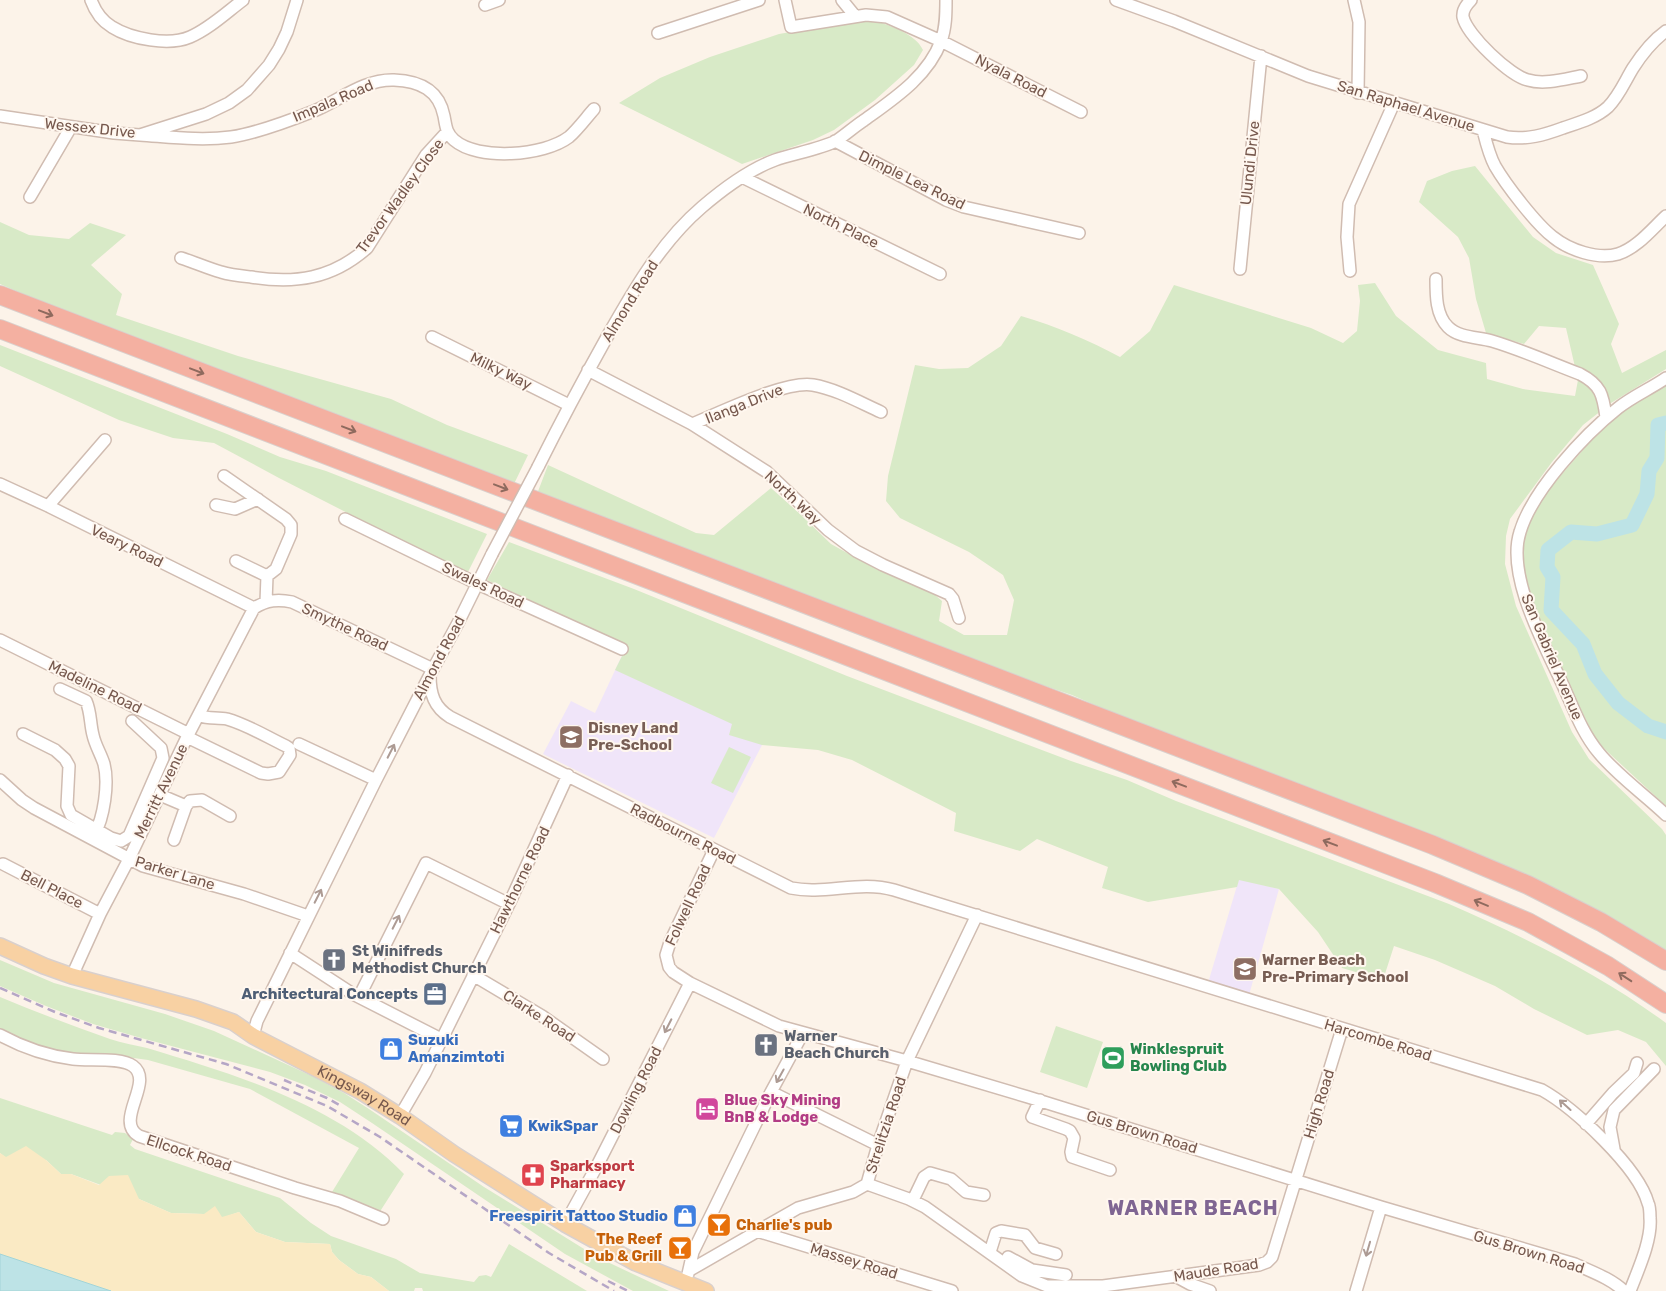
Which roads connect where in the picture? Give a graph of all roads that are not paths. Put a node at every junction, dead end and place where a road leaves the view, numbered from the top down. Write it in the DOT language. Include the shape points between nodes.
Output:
graph roads {
  1 [pos="91,0"];
  2 [pos="244,0"];
  3 [pos="297,0"];
  4 [pos="498,0"];
  5 [pos="759,0"];
  6 [pos="785,0"];
  7 [pos="842,0"];
  8 [pos="946,0"];
  9 [pos="1116,0"];
  10 [pos="1354,0"];
  11 [pos="1470,0"];
  12 [pos="485,5"];
  13 [pos="1146,6"];
  14 [pos="854,16"];
  15 [pos="1666,32"];
  16 [pos="658,33"];
  17 [pos="941,41"];
  18 [pos="1261,56"];
  19 [pos="1581,76"];
  20 [pos="1358,92"];
  21 [pos="1394,103"];
  22 [pos="594,109"];
  23 [pos="1081,112"];
  24 [pos="0,116"];
  25 [pos="71,127"];
  26 [pos="1483,130"];
  27 [pos="446,132"];
  28 [pos="140,135"];
  29 [pos="835,141"];
  30 [pos="742,177"];
  31 [pos="30,197"];
  32 [pos="1666,216"];
  33 [pos="1079,233"];
  34 [pos="181,258"];
  35 [pos="1240,269"];
  36 [pos="1350,271"];
  37 [pos="940,274"];
  38 [pos="1436,279"];
  39 [pos="0,295"];
  40 [pos="0,329"];
  41 [pos="432,337"];
  42 [pos="588,370"];
  43 [pos="1666,378"];
  44 [pos="569,405"];
  45 [pos="881,412"];
  46 [pos="1606,418"];
  47 [pos="692,424"];
  48 [pos="104,440"];
  49 [pos="224,476"];
  50 [pos="0,484"];
  51 [pos="258,499"];
  52 [pos="216,505"];
  53 [pos="48,506"];
  54 [pos="345,519"];
  55 [pos="236,561"];
  56 [pos="267,576"];
  57 [pos="478,584"];
  58 [pos="266,602"];
  59 [pos="254,608"];
  60 [pos="959,618"];
  61 [pos="0,640"];
  62 [pos="622,649"];
  63 [pos="432,672"];
  64 [pos="60,689"];
  65 [pos="414,706"];
  66 [pos="443,712"];
  67 [pos="200,716"];
  68 [pos="132,721"];
  69 [pos="23,734"];
  70 [pos="188,735"];
  71 [pos="299,744"];
  72 [pos="568,775"];
  73 [pos="0,780"];
  74 [pos="376,780"];
  75 [pos="160,795"];
  76 [pos="186,806"];
  77 [pos="1666,815"];
  78 [pos="230,816"];
  79 [pos="94,834"];
  80 [pos="174,840"];
  81 [pos="714,850"];
  82 [pos="129,859"];
  83 [pos="3,864"];
  84 [pos="508,904"];
  85 [pos="100,914"];
  86 [pos="977,915"];
  87 [pos="308,916"];
  88 [pos="0,946"];
  89 [pos="290,954"];
  90 [pos="1666,961"];
  91 [pos="668,962"];
  92 [pos="72,976"];
  93 [pos="473,976"];
  94 [pos="690,983"];
  95 [pos="359,997"];
  96 [pos="1666,1004"];
  97 [pos="1342,1029"];
  98 [pos="803,1033"];
  99 [pos="0,1035"];
  100 [pos="253,1036"];
  101 [pos="441,1039"];
  102 [pos="603,1060"];
  103 [pos="907,1061"];
  104 [pos="1638,1063"];
  105 [pos="1654,1069"];
  106 [pos="771,1092"];
  107 [pos="1040,1100"];
  108 [pos="400,1116"];
  109 [pos="1586,1124"];
  110 [pos="878,1145"];
  111 [pos="1614,1149"];
  112 [pos="1110,1170"];
  113 [pos="1295,1179"];
  114 [pos="867,1184"];
  115 [pos="984,1195"];
  116 [pos="913,1200"];
  117 [pos="1381,1207"];
  118 [pos="384,1220"];
  119 [pos="565,1224"];
  120 [pos="757,1231"];
  121 [pos="991,1249"];
  122 [pos="1056,1254"];
  123 [pos="1066,1274"];
  124 [pos="688,1277"];
  125 [pos="1177,1277"];
  126 [pos="706,1291"];
  127 [pos="952,1291"];
  128 [pos="1210,1291"];
  129 [pos="1356,1291"];
  130 [pos="1624,1291"];
  131 [pos="1630,1291"];
  1 -- 2 [label="street" via="103,20 112,27 166,42 190,37"];
  3 -- 28 [label="street, Wessex Drive" via="279,49 246,90 206,114"];
  4 -- 12 [label="street"];
  5 -- 16 [label="street"];
  6 -- 14 [label="street" via="791,27"];
  7 -- 14 [label="street"];
  8 -- 17 [label="street, Almond Road"];
  9 -- 13 [label="street, San Raphael Avenue"];
  10 -- 20 [label="street" via="1359,22"];
  11 -- 19 [label="street" via="1463,16 1472,32 1483,48 1517,75 1540,81"];
  13 -- 18 [label="street, San Raphael Avenue" via="1174,21"];
  14 -- 17 [label="street" via="887,17"];
  15 -- 26 [label="street, San Raphael Avenue" via="1650,45 1608,107 1598,114 1530,138 1507,137"];
  17 -- 23 [label="street, Nyala Road"];
  17 -- 29 [label="street, Almond Road" via="931,60 909,86"];
  18 -- 20 [label="street, San Raphael Avenue"];
  18 -- 35 [label="street, Ulundi Drive"];
  20 -- 21 [label="street, San Raphael Avenue"];
  21 -- 26 [label="street, San Raphael Avenue"];
  21 -- 36 [label="street" via="1350,204 1346,236"];
  22 -- 27 [label="street" via="567,138 526,152 472,151"];
  24 -- 25 [label="street, Wessex Drive"];
  25 -- 28 [label="street, Wessex Drive"];
  25 -- 31 [label="street"];
  26 -- 32 [label="street" via="1488,152 1508,186 1540,225 1566,245 1600,255 1621,253"];
  27 -- 28 [label="street, Impala Road" via="440,101 433,92 421,85 394,80 366,85 314,111 230,137"];
  27 -- 34 [label="street, Trevor Wadley Close" via="426,155 366,248 355,259 301,280 270,280 222,273"];
  29 -- 30 [label="street, Almond Road" via="775,160"];
  29 -- 33 [label="street, Dimple Lea Road" via="964,207"];
  30 -- 37 [label="street, North Place"];
  30 -- 42 [label="street, Almond Road" via="700,208 643,275"];
  38 -- 46 [label="street" via="1438,307 1448,327 1592,380 1603,396"];
  39 -- 90 [label="highway, one-way" via="1433,845 1528,885 1601,922"];
  96 -- 40 [label="highway, one-way" via="1608,966 1528,922 1435,883"];
  41 -- 44 [label="street, Milky Way"];
  42 -- 44 [label="street, Almond Road"];
  42 -- 47 [label="street, North Way"];
  43 -- 46 [label="street, San Gabriel Avenue"];
  44 -- 57 [label="street, Almond Road, bridge"];
  45 -- 47 [label="street, Ilanga Drive" via="825,388 798,384"];
  46 -- 77 [label="street, San Gabriel Avenue" via="1577,445 1527,514 1519,533 1520,575 1526,600 1586,735 1617,772"];
  47 -- 60 [label="street, North Way" via="767,472 844,544 949,594 954,599"];
  48 -- 53 [label="street"];
  49 -- 51 [label="street"];
  50 -- 53 [label="street, Veary Road"];
  51 -- 52 [label="street" via="235,508"];
  51 -- 56 [label="street" via="286,518 292,529 276,569"];
  53 -- 59 [label="street, Veary Road"];
  54 -- 57 [label="street, Swales Road"];
  55 -- 56 [label="street"];
  56 -- 58 [label="street"];
  57 -- 62 [label="street, Swales Road"];
  57 -- 63 [label="street, Almond Road"];
  58 -- 59 [label="street, Smythe Road"];
  58 -- 63 [label="street, Smythe Road" via="292,602"];
  59 -- 67 [label="street, Merritt Avenue"];
  61 -- 70 [label="street, Madeline Road"];
  63 -- 65 [label="street, Almond Road"];
  63 -- 66 [label="street" via="432,698"];
  64 -- 79 [label="street" via="86,701 105,772 104,802"];
  65 -- 66 [label="street, Almond Road" via="428,706"];
  74 -- 65 [label="street, Almond Road, one-way"];
  66 -- 72 [label="street, Radbourne Road"];
  67 -- 70 [label="street, Merritt Avenue"];
  67 -- 70 [label="street, Madeline Road" via="236,722 286,746 290,755 279,772 268,774"];
  68 -- 79 [label="street" via="161,748 162,763 126,839 116,841"];
  69 -- 79 [label="street" via="55,750 65,759 68,766 68,811"];
  70 -- 75 [label="street, Merritt Avenue"];
  71 -- 74 [label="street"];
  72 -- 81 [label="street, Radbourne Road"];
  72 -- 84 [label="street, Hawthorne Road"];
  73 -- 79 [label="street, Parker Lane" via="28,804"];
  87 -- 74 [label="street, Almond Road, one-way"];
  75 -- 76 [label="street"];
  75 -- 82 [label="street, Merritt Avenue"];
  76 -- 78 [label="street" via="190,801 202,800"];
  76 -- 80 [label="street"];
  79 -- 82 [label="street, Parker Lane"];
  81 -- 86 [label="street, Radbourne Road" via="791,888 815,891 885,887"];
  81 -- 91 [label="street, Folwell Road" via="670,942 666,955"];
  82 -- 85 [label="street, Merritt Avenue"];
  82 -- 87 [label="street, Parker Lane"];
  83 -- 85 [label="street, Bell Place"];
  84 -- 93 [label="street, Hawthorne Road"];
  95 -- 84 [label="street, one-way" via="426,863"];
  85 -- 92 [label="street, Merritt Avenue"];
  86 -- 97 [label="street, Harcombe Road"];
  86 -- 103 [label="street, Strelitzia Road"];
  87 -- 89 [label="street, Almond Road"];
  88 -- 92 [label="main road, Kingsway Road"];
  89 -- 95 [label="street"];
  89 -- 100 [label="street, Almond Road"];
  91 -- 94 [label="street, Gus Brown Road" via="673,972"];
  92 -- 100 [label="main road, Kingsway Road" via="196,1009 233,1022"];
  93 -- 101 [label="street, Hawthorne Road"];
  93 -- 102 [label="street, Clarke Road" via="542,1016"];
  94 -- 98 [label="street, Gus Brown Road" via="779,1026"];
  94 -- 119 [label="street, Dowling Road, one-way"];
  95 -- 101 [label="street"];
  109 -- 97 [label="street, Harcombe Road, one-way" via="1558,1099 1542,1090"];
  97 -- 113 [label="street, High Road"];
  98 -- 103 [label="street, Gus Brown Road"];
  98 -- 106 [label="street, one-way"];
  99 -- 118 [label="street, Ellcock Road" via="51,1055 130,1064 140,1077 130,1119 136,1134 335,1199"];
  100 -- 108 [label="main road, Kingsway Road" via="360,1091"];
  101 -- 108 [label="street, Hawthorne Road"];
  103 -- 107 [label="street, Gus Brown Road"];
  103 -- 110 [label="street, Strelitzia Road"];
  104 -- 109 [label="street" via="1634,1073"];
  105 -- 111 [label="street" via="1614,1110 1610,1127"];
  106 -- 110 [label="street"];
  106 -- 124 [label="street" via="693,1252"];
  107 -- 112 [label="street" via="1032,1117 1070,1131 1074,1138 1070,1152 1072,1157"];
  107 -- 113 [label="street, Gus Brown Road"];
  108 -- 119 [label="main road, Kingsway Road"];
  109 -- 111 [label="street, Harcombe Road"];
  110 -- 114 [label="street, Strelitzia Road"];
  111 -- 131 [label="street, Harcombe Road" via="1642,1188 1648,1202 1650,1220 1644,1253"];
  113 -- 117 [label="street, Gus Brown Road"];
  113 -- 125 [label="street, Maude Road" via="1272,1257 1267,1262"];
  114 -- 116 [label="street, Maude Road"];
  114 -- 120 [label="street, Strelitzia Road" via="853,1192 798,1208"];
  115 -- 116 [label="street" via="966,1192 951,1179 930,1172 924,1177"];
  116 -- 121 [label="street, Maude Road"];
  117 -- 129 [label="street, one-way"];
  117 -- 130 [label="street, Gus Brown Road" via="1575,1264 1601,1275"];
  119 -- 124 [label="main road, Kingsway Road" via="636,1263"];
  120 -- 124 [label="street, Strelitzia Road"];
  120 -- 127 [label="street, Massey Road"];
  121 -- 122 [label="street" via="996,1233 1001,1231 1025,1235 1035,1248"];
  121 -- 123 [label="street" via="1027,1268"];
  121 -- 125 [label="street, Maude Road" via="1022,1276 1047,1286 1103,1286"];
  124 -- 126 [label="main road, Kingsway Road"];
  125 -- 128 [label="street"];
}
